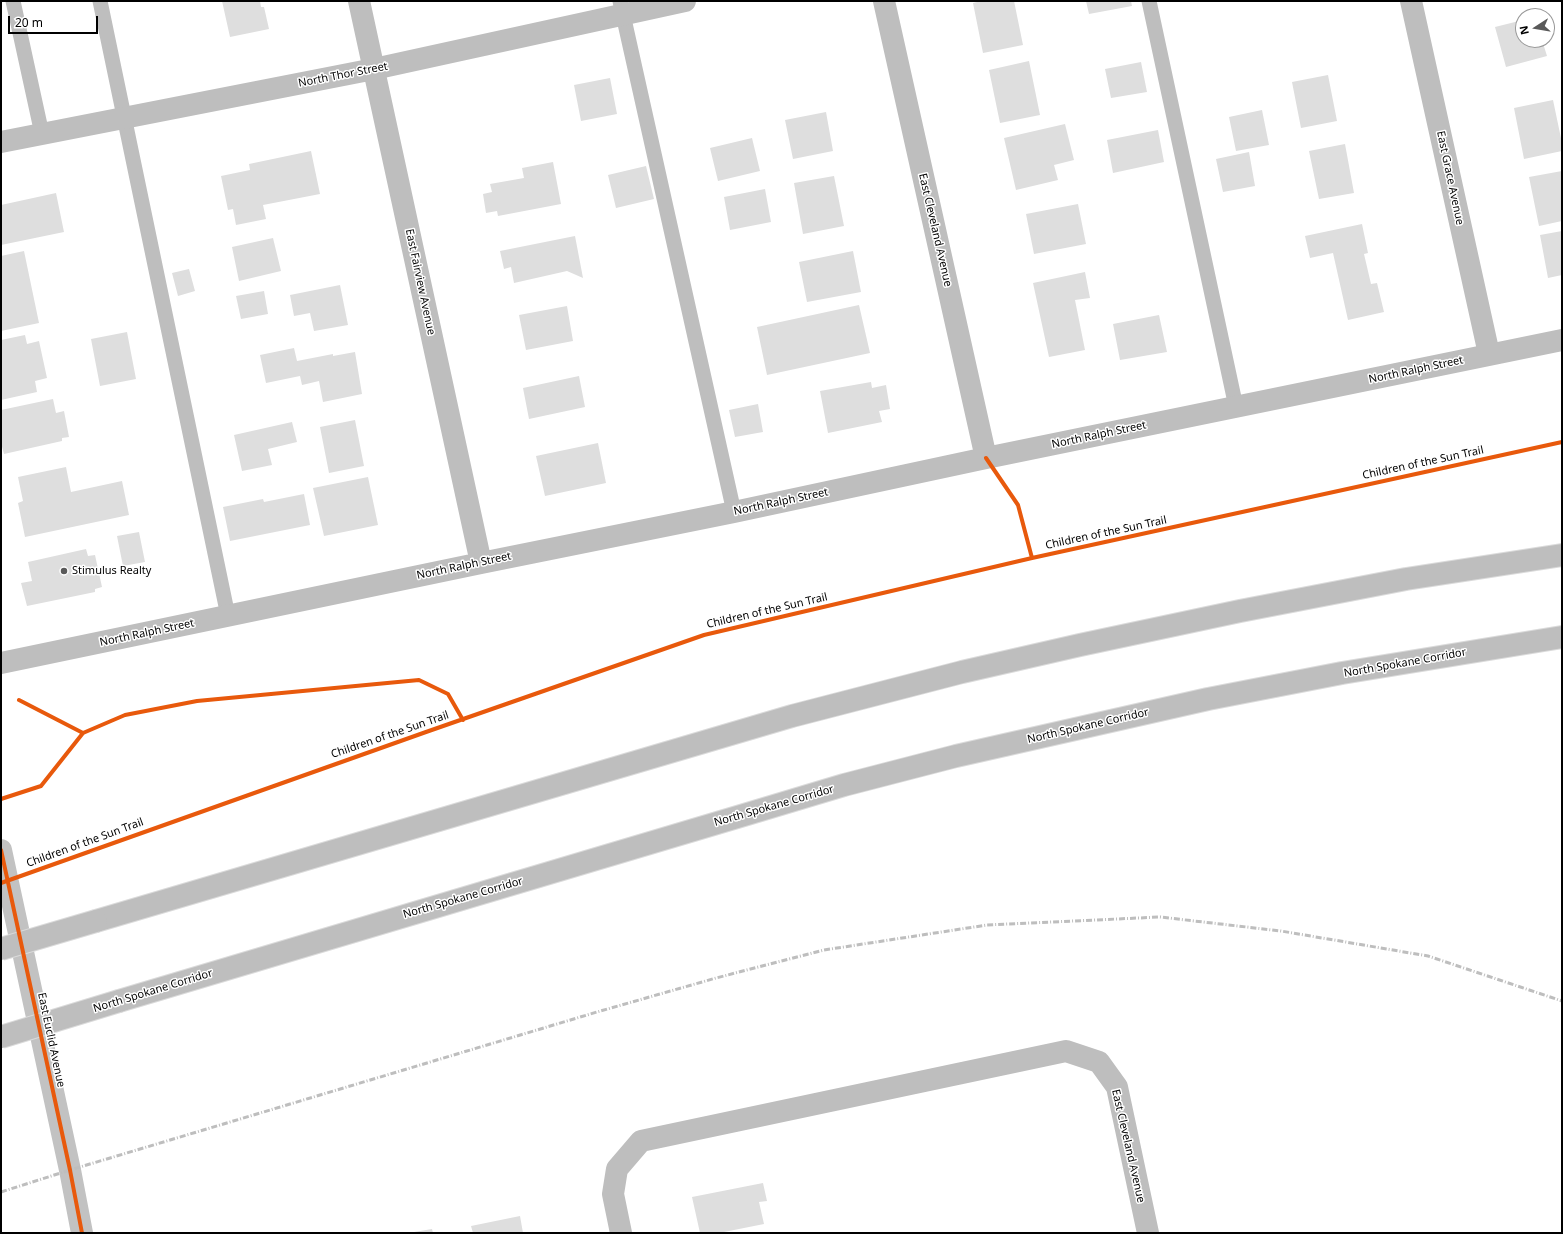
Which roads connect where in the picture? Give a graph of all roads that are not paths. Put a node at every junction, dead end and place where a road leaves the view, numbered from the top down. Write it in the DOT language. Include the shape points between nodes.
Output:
graph roads {
  1 [pos="13,1"];
  2 [pos="100,1"];
  3 [pos="359,1"];
  4 [pos="685,1"];
  5 [pos="884,1"];
  6 [pos="1149,1"];
  7 [pos="1411,1"];
  8 [pos="622,8"];
  9 [pos="374,69"];
  10 [pos="125,118"];
  11 [pos="42,134"];
  12 [pos="1,142"];
  13 [pos="1562,340"];
  14 [pos="1489,354"];
  15 [pos="1236,407"];
  16 [pos="986,458"];
  17 [pos="734,512"];
  18 [pos="1562,555"];
  19 [pos="481,563"];
  20 [pos="228,616"];
  21 [pos="1562,637"];
  22 [pos="1,663"];
  23 [pos="1,850"];
  24 [pos="1,949"];
  25 [pos="1,1037"];
  26 [pos="82,1233"];
  27 [pos="621,1233"];
  28 [pos="1148,1233"];
  1 -- 11 [label="lane"];
  2 -- 10 [label="lane"];
  3 -- 9 [label="main road, East Fairview Avenue"];
  4 -- 8 [label="main road, North Thor Street"];
  5 -- 16 [label="main road, East Cleveland Avenue"];
  6 -- 15 [label="lane"];
  7 -- 14 [label="main road, East Grace Avenue"];
  8 -- 9 [label="main road, North Thor Street"];
  8 -- 17 [label="lane"];
  9 -- 10 [label="main road, North Thor Street"];
  9 -- 19 [label="main road, East Fairview Avenue"];
  10 -- 11 [label="main road, North Thor Street"];
  10 -- 20 [label="lane"];
  11 -- 12 [label="main road, North Thor Street"];
  13 -- 14 [label="main road, North Ralph Street"];
  14 -- 15 [label="main road, North Ralph Street"];
  15 -- 16 [label="main road, North Ralph Street"];
  16 -- 17 [label="main road, North Ralph Street"];
  17 -- 19 [label="main road, North Ralph Street"];
  18 -- 24 [label="main road, bridge" via="1406,580 1240,611 962,672 748,729"];
  19 -- 20 [label="main road, North Ralph Street"];
  20 -- 22 [label="main road, North Ralph Street"];
  21 -- 25 [label="main road, North Spokane Corridor, bridge" via="1342,673 1208,699 956,756 787,802"];
  23 -- 26 [label="main road, East Euclid Avenue"];
  27 -- 28 [label="main road, East Cleveland Avenue" via="613,1194 617,1169 641,1141 1066,1051 1099,1062 1117,1087"];
}
